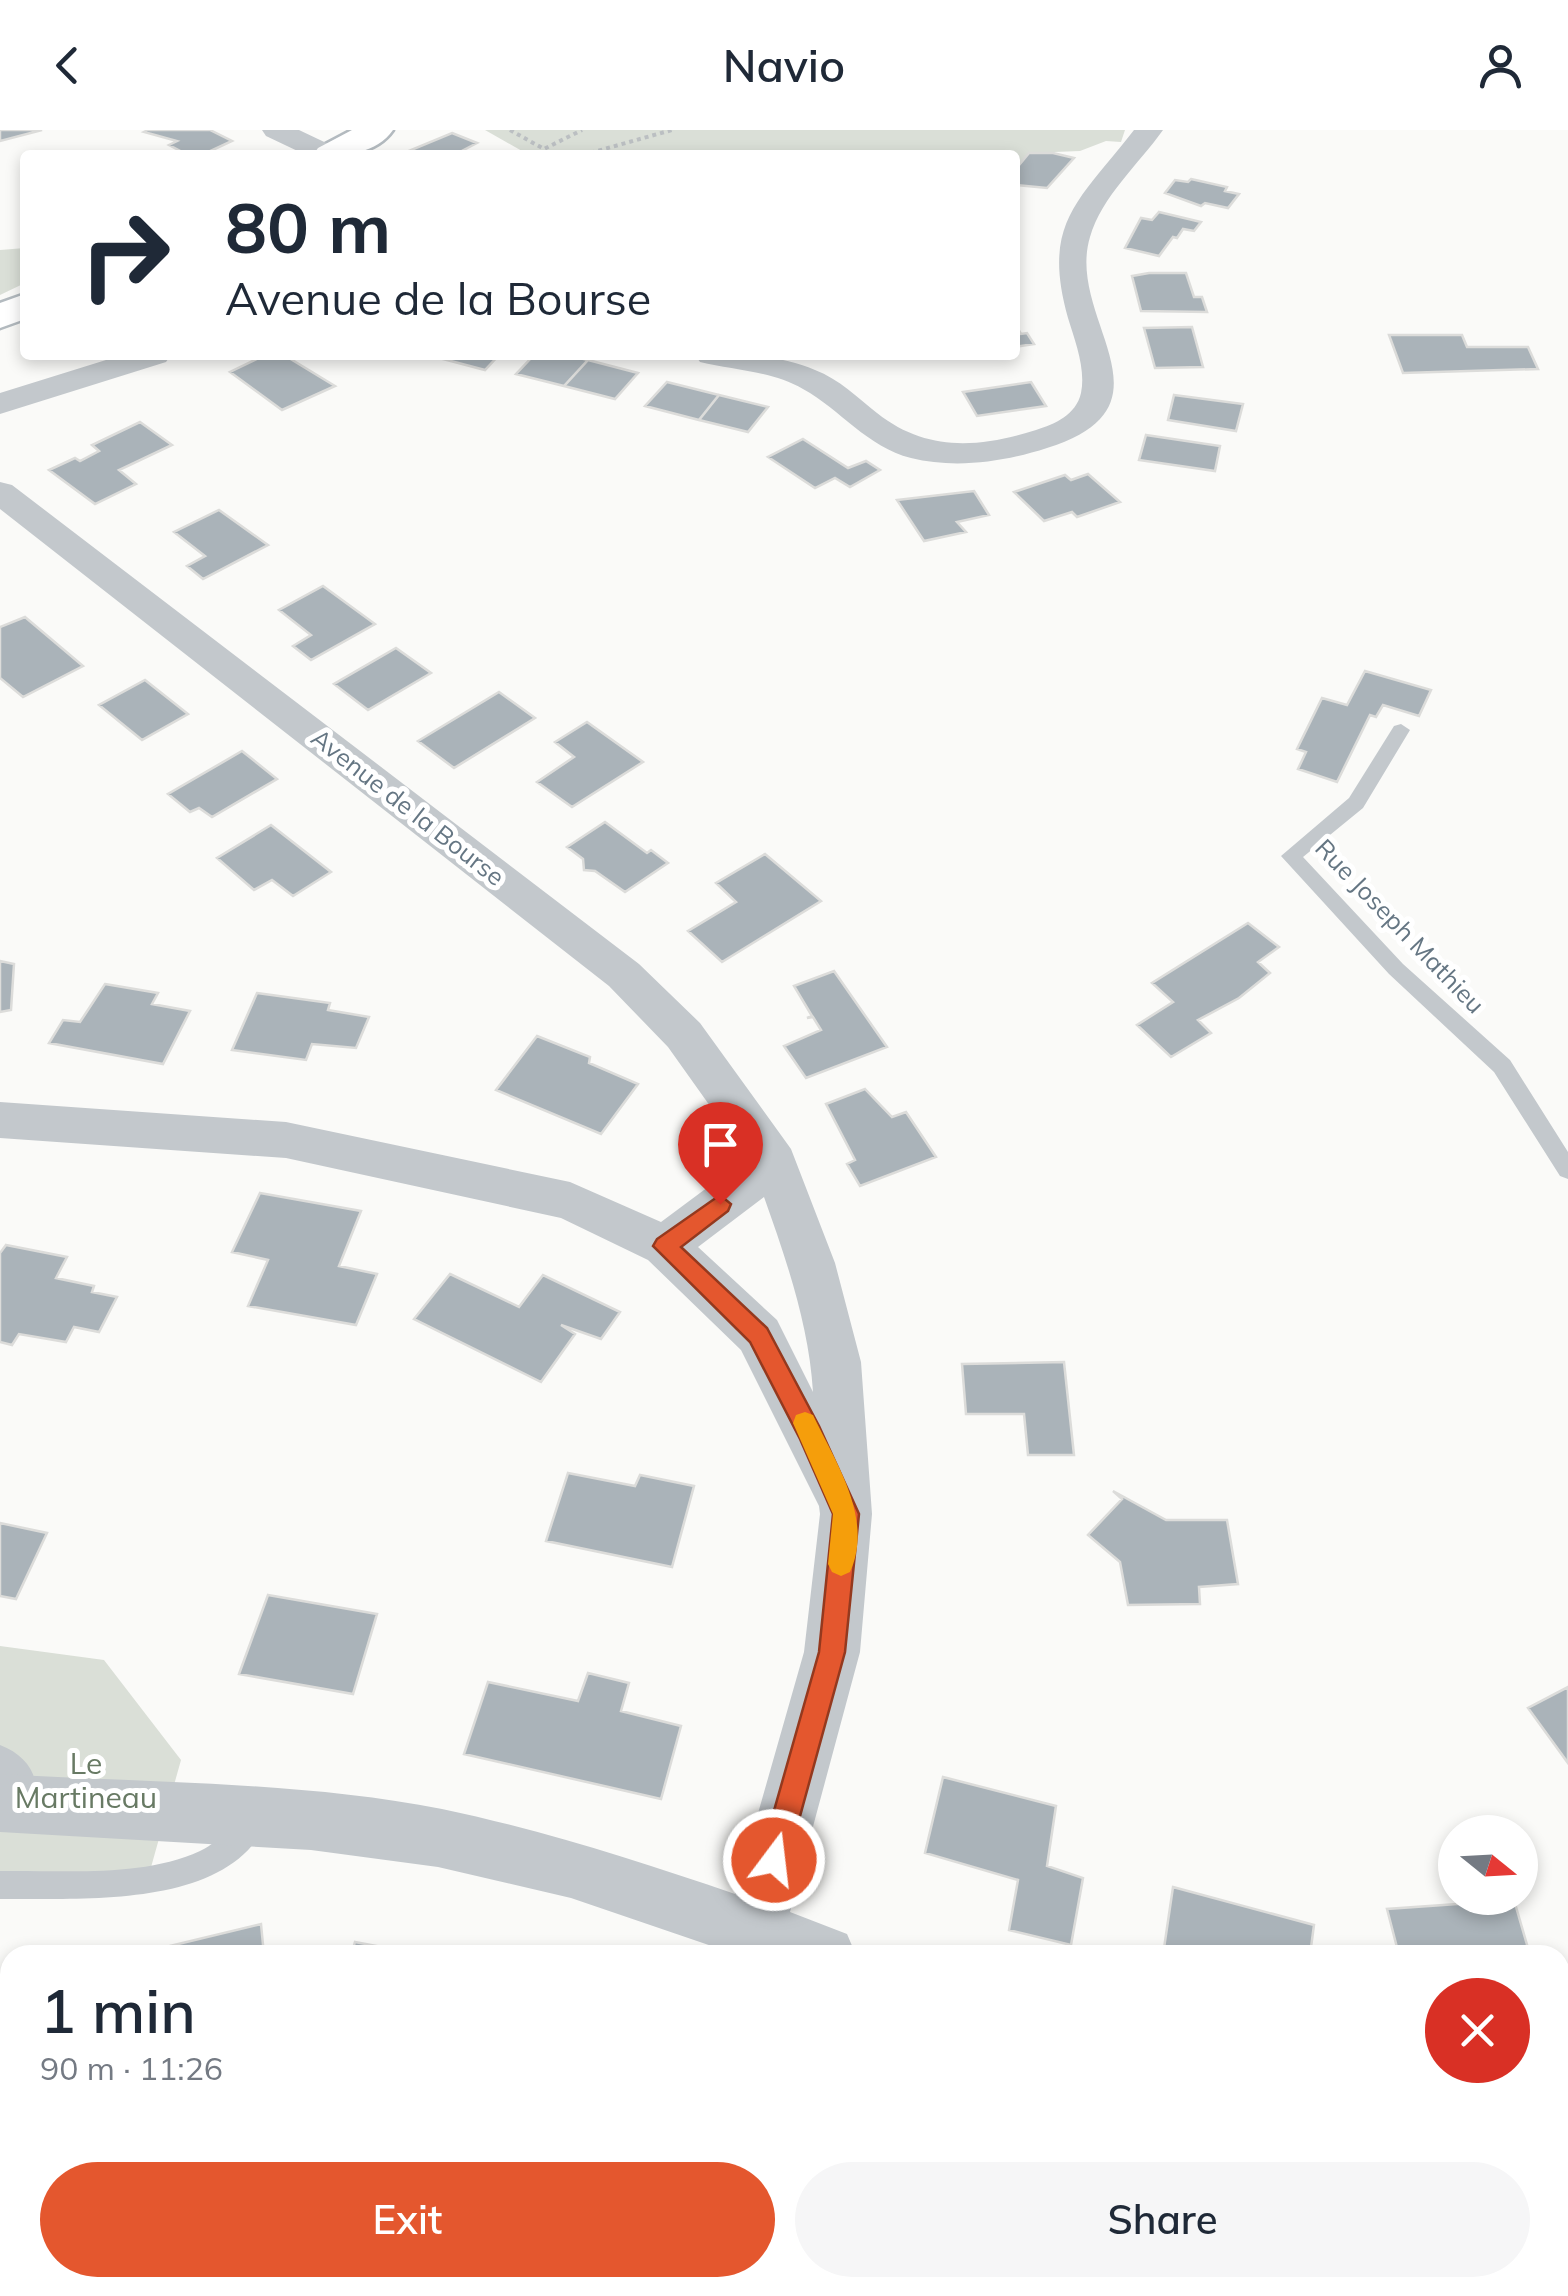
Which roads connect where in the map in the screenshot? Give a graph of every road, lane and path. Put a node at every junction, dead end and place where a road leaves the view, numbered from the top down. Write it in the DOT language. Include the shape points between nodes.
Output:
graph roads {
  1 [pos="377,130"];
  2 [pos="510,130"];
  3 [pos="582,130"];
  4 [pos="672,130"];
  5 [pos="1149,130"];
  6 [pos="286,135"];
  7 [pos="544,149"];
  8 [pos="319,150"];
  9 [pos="339,150"];
  10 [pos="601,150"];
  11 [pos="140,360"];
  12 [pos="733,360"];
  13 [pos="0,404"];
  14 [pos="0,492"];
  15 [pos="1401,730"];
  16 [pos="0,1120"];
  17 [pos="775,1162"];
  18 [pos="1568,1170"];
  19 [pos="665,1246"];
  20 [pos="846,1514"];
  21 [pos="7,1789"];
  22 [pos="254,1818"];
  23 [pos="0,1885"];
  24 [pos="755,1929"];
  25 [pos="799,1945"];
  1 -- 9 [label="street"];
  2 -- 7 [label="path"];
  3 -- 7 [label="path"];
  4 -- 10 [label="path"];
  5 -- 12 [label="street" via="1083,218 1072,249 1100,384 1096,407 1067,432 996,450 916,449 887,437 812,379"];
  6 -- 8 [label="street"];
  11 -- 13 [label="street"];
  14 -- 17 [label="street, Avenue de la Bourse" via="624,975 684,1035"];
  15 -- 18 [label="lane, Rue Joseph Mathieu" via="1356,804 1291,856 1396,969 1502,1066"];
  16 -- 19 [label="street, Avenue de la Bourse" via="286,1140 570,1201"];
  17 -- 19 [label="street"];
  17 -- 20 [label="street, Avenue de la Bourse" via="836,1362"];
  19 -- 20 [label="street, Avenue de la Bourse" via="758,1335"];
  20 -- 24 [label="street, Avenue de la Bourse" via="832,1652"];
  21 -- 22 [label="street"];
  22 -- 23 [label="lane" via="228,1854 191,1869 148,1878"];
  22 -- 24 [label="street" via="476,1847 570,1868"];
  24 -- 25 [label="street"];
}
